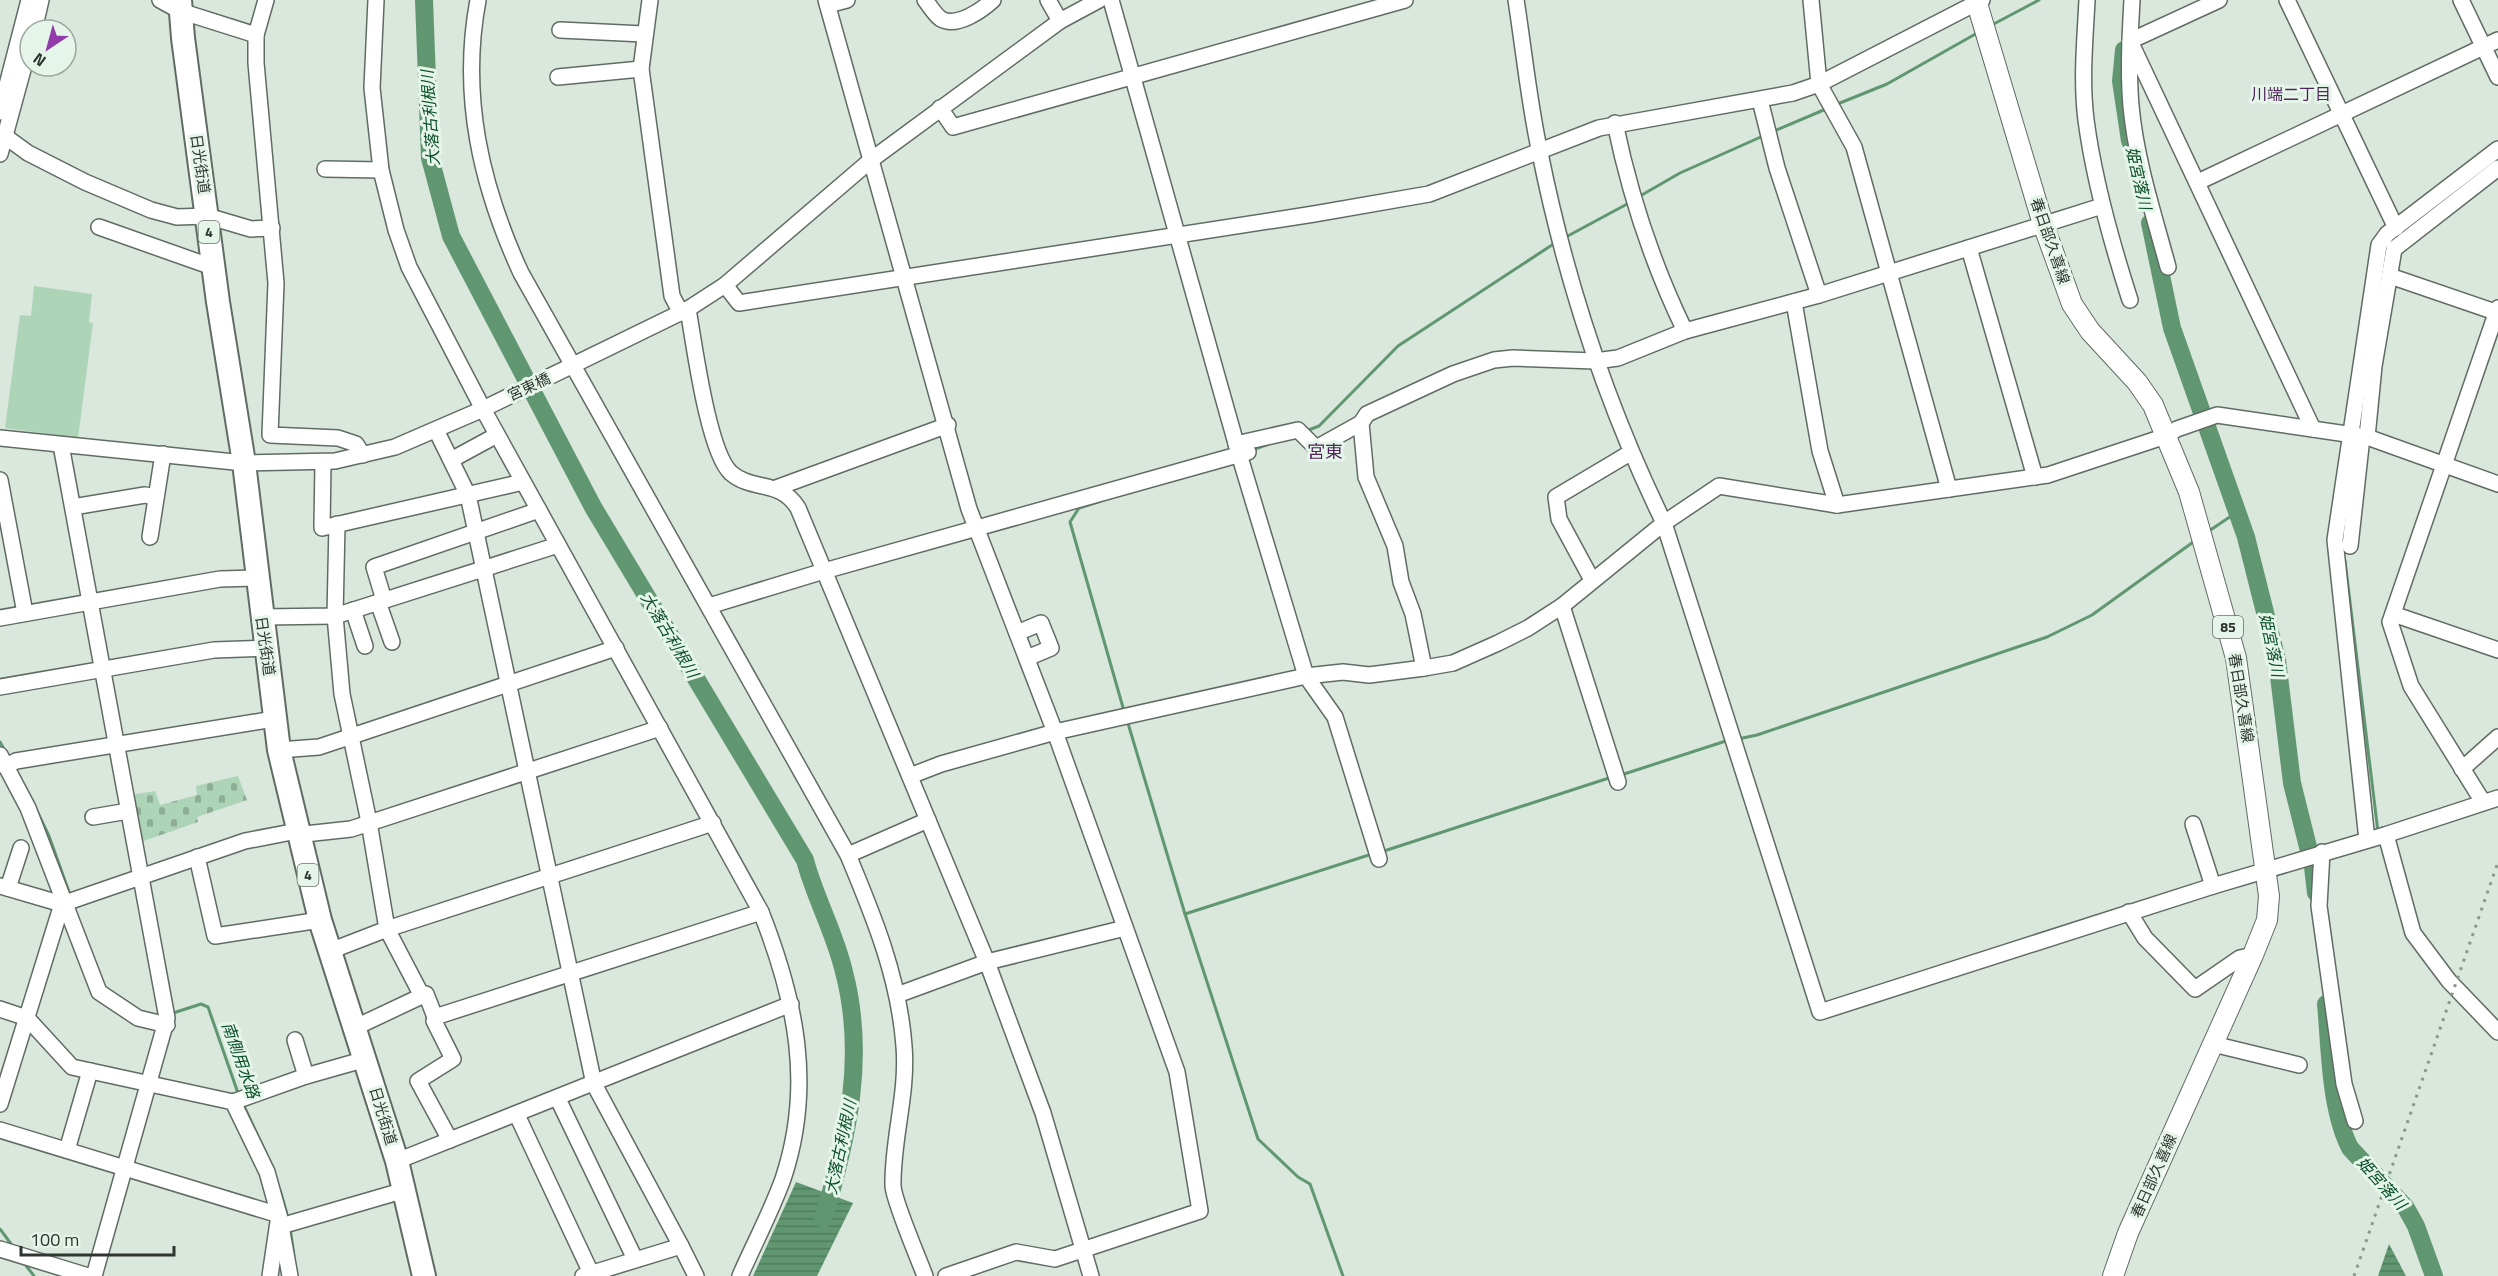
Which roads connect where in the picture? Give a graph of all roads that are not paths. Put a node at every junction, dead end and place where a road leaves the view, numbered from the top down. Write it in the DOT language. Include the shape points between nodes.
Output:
graph roads {
  1 [pos="29,0"];
  2 [pos="41,0"];
  3 [pos="266,0"];
  4 [pos="376,0"];
  5 [pos="478,0"];
  6 [pos="650,0"];
  7 [pos="847,0"];
  8 [pos="925,0"];
  9 [pos="993,0"];
  10 [pos="1048,0"];
  11 [pos="1099,0"];
  12 [pos="1111,0"];
  13 [pos="1405,0"];
  14 [pos="1516,0"];
  15 [pos="1811,0"];
  16 [pos="2087,0"];
  17 [pos="2132,0"];
  18 [pos="2219,0"];
  19 [pos="2287,0"];
  20 [pos="2461,0"];
  21 [pos="1978,1"];
  22 [pos="827,3"];
  23 [pos="173,4"];
  24 [pos="37,18"];
  25 [pos="1060,21"];
  26 [pos="560,30"];
  27 [pos="644,34"];
  28 [pos="256,35"];
  29 [pos="2130,41"];
  30 [pos="2491,44"];
  31 [pos="641,69"];
  32 [pos="1133,76"];
  33 [pos="558,77"];
  34 [pos="2498,77"];
  35 [pos="21,78"];
  36 [pos="1819,84"];
  37 [pos="1760,100"];
  38 [pos="940,108"];
  39 [pos="0,111"];
  40 [pos="2342,114"];
  41 [pos="1615,123"];
  42 [pos="6,137"];
  43 [pos="2498,149"];
  44 [pos="1539,152"];
  45 [pos="0,154"];
  46 [pos="871,160"];
  47 [pos="2498,168"];
  48 [pos="325,169"];
  49 [pos="381,170"];
  50 [pos="2198,182"];
  51 [pos="2102,206"];
  52 [pos="207,216"];
  53 [pos="2043,224"];
  54 [pos="99,227"];
  55 [pos="272,228"];
  56 [pos="2396,228"];
  57 [pos="1177,235"];
  58 [pos="1969,248"];
  59 [pos="2168,267"];
  60 [pos="215,268"];
  61 [pos="1887,273"];
  62 [pos="2390,276"];
  63 [pos="905,277"];
  64 [pos="725,285"];
  65 [pos="1819,295"];
  66 [pos="2130,300"];
  67 [pos="1794,302"];
  68 [pos="685,311"];
  69 [pos="2497,311"];
  70 [pos="1685,332"];
  71 [pos="1595,361"];
  72 [pos="574,365"];
  73 [pos="483,408"];
  74 [pos="1361,423"];
  75 [pos="948,424"];
  76 [pos="2313,429"];
  77 [pos="436,430"];
  78 [pos="2171,432"];
  79 [pos="497,435"];
  80 [pos="2357,436"];
  81 [pos="0,438"];
  82 [pos="61,445"];
  83 [pos="1238,449"];
  84 [pos="1630,453"];
  85 [pos="164,454"];
  86 [pos="363,455"];
  87 [pos="451,460"];
  88 [pos="323,462"];
  89 [pos="244,464"];
  90 [pos="2446,465"];
  91 [pos="2035,477"];
  92 [pos="0,480"];
  93 [pos="523,482"];
  94 [pos="2498,484"];
  95 [pos="776,488"];
  96 [pos="1949,489"];
  97 [pos="468,495"];
  98 [pos="156,498"];
  99 [pos="1837,505"];
  100 [pos="73,507"];
  101 [pos="539,510"];
  102 [pos="1664,523"];
  103 [pos="337,524"];
  104 [pos="976,528"];
  105 [pos="476,532"];
  106 [pos="150,537"];
  107 [pos="558,545"];
  108 [pos="2350,546"];
  109 [pos="484,569"];
  110 [pos="824,571"];
  111 [pos="256,578"];
  112 [pos="1593,580"];
  113 [pos="90,601"];
  114 [pos="381,601"];
  115 [pos="709,606"];
  116 [pos="1562,606"];
  117 [pos="353,610"];
  118 [pos="26,613"];
  119 [pos="2393,614"];
  120 [pos="335,616"];
  121 [pos="262,617"];
  122 [pos="0,618"];
  123 [pos="1017,633"];
  124 [pos="392,642"];
  125 [pos="365,646"];
  126 [pos="266,648"];
  127 [pos="616,648"];
  128 [pos="2498,650"];
  129 [pos="1026,658"];
  130 [pos="103,668"];
  131 [pos="1424,668"];
  132 [pos="1306,676"];
  133 [pos="509,684"];
  134 [pos="0,687"];
  135 [pos="274,719"];
  136 [pos="660,728"];
  137 [pos="1055,732"];
  138 [pos="2498,736"];
  139 [pos="351,737"];
  140 [pos="117,745"];
  141 [pos="279,750"];
  142 [pos="6,762"];
  143 [pos="2462,769"];
  144 [pos="528,771"];
  145 [pos="910,776"];
  146 [pos="1618,782"];
  147 [pos="2491,800"];
  148 [pos="128,811"];
  149 [pos="93,817"];
  150 [pos="928,820"];
  151 [pos="369,822"];
  152 [pos="713,824"];
  153 [pos="2193,824"];
  154 [pos="297,831"];
  155 [pos="2377,837"];
  156 [pos="21,848"];
  157 [pos="2320,853"];
  158 [pos="848,855"];
  159 [pos="197,857"];
  160 [pos="1379,859"];
  161 [pos="2268,869"];
  162 [pos="550,876"];
  163 [pos="141,878"];
  164 [pos="2213,885"];
  165 [pos="4,887"];
  166 [pos="68,903"];
  167 [pos="761,912"];
  168 [pos="2129,912"];
  169 [pos="320,920"];
  170 [pos="1125,928"];
  171 [pos="387,929"];
  172 [pos="330,951"];
  173 [pos="2253,955"];
  174 [pos="987,962"];
  175 [pos="571,973"];
  176 [pos="897,995"];
  177 [pos="422,996"];
  178 [pos="791,1005"];
  179 [pos="0,1009"];
  180 [pos="166,1017"];
  181 [pos="435,1017"];
  182 [pos="27,1018"];
  183 [pos="356,1027"];
  184 [pos="2498,1032"];
  185 [pos="294,1040"];
  186 [pos="2213,1044"];
  187 [pos="366,1059"];
  188 [pos="2299,1065"];
  189 [pos="90,1071"];
  190 [pos="306,1076"];
  191 [pos="150,1083"];
  192 [pos="594,1084"];
  193 [pos="558,1099"];
  194 [pos="239,1100"];
  195 [pos="0,1104"];
  196 [pos="516,1115"];
  197 [pos="2355,1121"];
  198 [pos="0,1130"];
  199 [pos="450,1140"];
  200 [pos="67,1150"];
  201 [pos="397,1161"];
  202 [pos="125,1167"];
  203 [pos="405,1190"];
  204 [pos="286,1222"];
  205 [pos="681,1246"];
  206 [pos="0,1249"];
  207 [pos="1082,1249"];
  208 [pos="635,1259"];
  209 [pos="587,1275"];
  210 [pos="88,1276"];
  211 [pos="93,1276"];
  212 [pos="270,1276"];
  213 [pos="290,1276"];
  214 [pos="424,1276"];
  215 [pos="696,1276"];
  216 [pos="740,1276"];
  217 [pos="925,1276"];
  218 [pos="946,1276"];
  219 [pos="1091,1276"];
  220 [pos="2113,1276"];
  1 -- 39 [label="street"];
  2 -- 24 [label="street"];
  3 -- 28 [label="street"];
  4 -- 49 [label="street" via="372,88"];
  5 -- 72 [label="street" via="473,105 485,181 521,273"];
  6 -- 27 [label="street"];
  7 -- 22 [label="street"];
  8 -- 9 [label="street" via="938,17 948,21 976,14"];
  10 -- 25 [label="street"];
  11 -- 25 [label="street, 宮東橋"];
  12 -- 32 [label="street"];
  13 -- 32 [label="street"];
  14 -- 44 [label="street"];
  15 -- 36 [label="street"];
  16 -- 51 [label="street" via="2086,120"];
  17 -- 29 [label="street"];
  18 -- 29 [label="street"];
  19 -- 40 [label="street"];
  20 -- 30 [label="street"];
  21 -- 36 [label="street"];
  21 -- 53 [label="main road, 春日部久喜線 / 85"];
  22 -- 46 [label="street"];
  23 -- 28 [label="street"];
  23 -- 52 [label="highway, 日光街道 / 4"];
  25 -- 38 [label="street, 宮東橋"];
  26 -- 27 [label="street"];
  27 -- 31 [label="street"];
  28 -- 55 [label="street"];
  29 -- 50 [label="street"];
  29 -- 59 [label="street" via="2134,126"];
  30 -- 34 [label="street"];
  30 -- 40 [label="street"];
  31 -- 33 [label="street"];
  31 -- 68 [label="street" via="672,296"];
  32 -- 38 [label="street" via="953,127"];
  32 -- 57 [label="street"];
  35 -- 42 [label="street"];
  36 -- 37 [label="street"];
  36 -- 61 [label="street" via="1854,147"];
  37 -- 41 [label="street"];
  37 -- 65 [label="street"];
  38 -- 46 [label="street, 宮東橋"];
  40 -- 50 [label="street"];
  40 -- 56 [label="street"];
  41 -- 44 [label="street"];
  41 -- 70 [label="street" via="1648,248"];
  42 -- 45 [label="street"];
  42 -- 52 [label="street" via="28,153 85,182 151,210 177,217"];
  43 -- 56 [label="street"];
  44 -- 57 [label="street" via="1428,194"];
  44 -- 71 [label="street"];
  46 -- 63 [label="street"];
  46 -- 64 [label="street, 宮東橋"];
  47 -- 62 [label="street" via="2397,245"];
  48 -- 49 [label="street"];
  49 -- 73 [label="street" via="409,267"];
  50 -- 76 [label="street"];
  51 -- 53 [label="street"];
  51 -- 66 [label="street"];
  52 -- 55 [label="street" via="241,227"];
  52 -- 60 [label="highway, 日光街道 / 4"];
  53 -- 58 [label="street"];
  53 -- 78 [label="main road, 春日部久喜線 / 85" via="2072,304 2103,347 2137,382"];
  54 -- 60 [label="street"];
  55 -- 86 [label="street" via="276,283 270,435 338,438 356,444"];
  56 -- 80 [label="street" via="2379,245"];
  57 -- 63 [label="street"];
  57 -- 83 [label="street"];
  58 -- 61 [label="street"];
  58 -- 91 [label="street"];
  60 -- 89 [label="highway, 日光街道 / 4"];
  61 -- 65 [label="street"];
  61 -- 96 [label="street"];
  62 -- 69 [label="street"];
  62 -- 80 [label="street"];
  63 -- 64 [label="street" via="739,303"];
  63 -- 75 [label="street"];
  64 -- 68 [label="street, 宮東橋"];
  65 -- 67 [label="street"];
  67 -- 70 [label="street"];
  67 -- 99 [label="street" via="1820,451"];
  68 -- 72 [label="street, 宮東橋"];
  68 -- 95 [label="street" via="724,464 743,480"];
  69 -- 90 [label="street"];
  70 -- 71 [label="street" via="1618,358"];
  71 -- 74 [label="street" via="1494,360 1453,374 1367,414"];
  71 -- 84 [label="street"];
  72 -- 73 [label="street, 宮東橋"];
  72 -- 115 [label="street"];
  73 -- 77 [label="street, 宮東橋"];
  73 -- 79 [label="street"];
  74 -- 83 [label="street" via="1316,448 1298,430"];
  74 -- 131 [label="street" via="1366,477 1395,546"];
  75 -- 95 [label="street"];
  75 -- 104 [label="street"];
  76 -- 78 [label="street" via="2217,415"];
  76 -- 80 [label="street"];
  77 -- 86 [label="street, 宮東橋"];
  77 -- 87 [label="street"];
  78 -- 91 [label="street"];
  78 -- 161 [label="main road, 春日部久喜線 / 85" via="2236,658"];
  79 -- 87 [label="street"];
  79 -- 93 [label="street"];
  80 -- 90 [label="street"];
  80 -- 108 [label="street"];
  80 -- 155 [label="street" via="2335,540"];
  81 -- 82 [label="street, 宮東橋"];
  82 -- 85 [label="street, 宮東橋"];
  82 -- 100 [label="street"];
  83 -- 104 [label="street"];
  83 -- 132 [label="street"];
  84 -- 102 [label="street"];
  84 -- 112 [label="street" via="1556,497 1563,527"];
  85 -- 89 [label="street, 宮東橋"];
  85 -- 98 [label="street"];
  86 -- 88 [label="street, 宮東橋"];
  87 -- 97 [label="street"];
  88 -- 89 [label="street, 宮東橋"];
  88 -- 103 [label="street" via="322,528"];
  89 -- 111 [label="highway, 日光街道 / 4"];
  90 -- 94 [label="street"];
  90 -- 119 [label="street"];
  91 -- 96 [label="street"];
  92 -- 118 [label="street"];
  93 -- 97 [label="street"];
  93 -- 101 [label="street"];
  95 -- 110 [label="street" via="792,497"];
  96 -- 99 [label="street"];
  97 -- 103 [label="street"];
  97 -- 105 [label="street"];
  98 -- 100 [label="street" via="145,495"];
  98 -- 106 [label="street"];
  99 -- 102 [label="street" via="1719,486"];
  100 -- 113 [label="street"];
  101 -- 105 [label="street"];
  101 -- 107 [label="street"];
  102 -- 112 [label="street"];
  102 -- 168 [label="street" via="1820,1012"];
  103 -- 120 [label="street"];
  104 -- 110 [label="street"];
  104 -- 123 [label="street"];
  105 -- 109 [label="street"];
  105 -- 114 [label="street" via="374,567"];
  107 -- 109 [label="street"];
  107 -- 127 [label="street"];
  109 -- 114 [label="street"];
  109 -- 133 [label="street"];
  110 -- 115 [label="street"];
  110 -- 145 [label="street"];
  111 -- 113 [label="street" via="220,579"];
  111 -- 121 [label="highway, 日光街道 / 4"];
  112 -- 116 [label="street"];
  113 -- 118 [label="street"];
  113 -- 130 [label="street"];
  114 -- 117 [label="street"];
  114 -- 124 [label="street"];
  115 -- 158 [label="street"];
  116 -- 131 [label="street" via="1489,647 1453,663"];
  116 -- 146 [label="street"];
  117 -- 120 [label="street"];
  117 -- 125 [label="street"];
  118 -- 122 [label="street"];
  119 -- 128 [label="street"];
  119 -- 143 [label="street" via="2390,622 2411,686"];
  120 -- 121 [label="street"];
  120 -- 139 [label="street" via="338,670"];
  121 -- 126 [label="highway, 日光街道 / 4"];
  123 -- 129 [label="street"];
  123 -- 129 [label="street" via="1041,622 1051,648"];
  126 -- 130 [label="street" via="214,650"];
  126 -- 135 [label="highway, 日光街道 / 4"];
  127 -- 133 [label="street"];
  127 -- 136 [label="street"];
  129 -- 137 [label="street"];
  130 -- 134 [label="street"];
  130 -- 140 [label="street"];
  131 -- 132 [label="street" via="1369,675 1343,672"];
  132 -- 137 [label="street"];
  132 -- 160 [label="street" via="1335,717"];
  133 -- 139 [label="street"];
  133 -- 144 [label="street"];
  135 -- 140 [label="street"];
  135 -- 141 [label="highway, 日光街道 / 4"];
  136 -- 144 [label="street"];
  136 -- 152 [label="street"];
  137 -- 145 [label="street"];
  137 -- 170 [label="street"];
  138 -- 143 [label="street"];
  139 -- 141 [label="street" via="319,747"];
  139 -- 151 [label="street"];
  140 -- 142 [label="street"];
  140 -- 148 [label="street"];
  141 -- 154 [label="highway, 日光街道 / 4"];
  142 -- 166 [label="street"];
  143 -- 147 [label="street"];
  144 -- 151 [label="street"];
  144 -- 162 [label="street"];
  145 -- 150 [label="street"];
  147 -- 155 [label="street"];
  148 -- 149 [label="street"];
  148 -- 163 [label="street"];
  150 -- 158 [label="street"];
  150 -- 174 [label="street"];
  151 -- 154 [label="street" via="351,829 305,834"];
  151 -- 171 [label="street"];
  152 -- 162 [label="street"];
  152 -- 167 [label="street"];
  153 -- 164 [label="street"];
  154 -- 159 [label="street" via="245,841"];
  154 -- 169 [label="highway, 日光街道 / 4"];
  155 -- 157 [label="street"];
  155 -- 184 [label="street" via="2413,933 2449,981"];
  156 -- 165 [label="street"];
  157 -- 161 [label="street"];
  157 -- 197 [label="street" via="2319,906 2344,1084"];
  158 -- 176 [label="street" via="878,925"];
  159 -- 163 [label="street"];
  159 -- 169 [label="street" via="215,936"];
  161 -- 164 [label="street"];
  161 -- 173 [label="main road, 春日部久喜線 / 85" via="2267,920"];
  162 -- 171 [label="street"];
  162 -- 175 [label="street"];
  163 -- 166 [label="street"];
  163 -- 180 [label="street"];
  164 -- 168 [label="street"];
  165 -- 166 [label="street"];
  166 -- 180 [label="street" via="99,992 138,1018"];
  166 -- 182 [label="street"];
  167 -- 175 [label="street"];
  167 -- 178 [label="street"];
  168 -- 173 [label="street" via="2145,938 2194,989 2240,958"];
  169 -- 172 [label="highway, 日光街道 / 4"];
  170 -- 174 [label="street"];
  170 -- 207 [label="street" via="1177,1072 1200,1211"];
  171 -- 172 [label="street"];
  171 -- 177 [label="street"];
  172 -- 183 [label="highway, 日光街道 / 4"];
  173 -- 186 [label="main road, 春日部久喜線 / 85"];
  174 -- 176 [label="street"];
  174 -- 207 [label="street" via="1043,1113"];
  175 -- 181 [label="street"];
  175 -- 192 [label="street"];
  176 -- 217 [label="street" via="905,1084 893,1188"];
  177 -- 181 [label="street" via="426,994"];
  177 -- 183 [label="street"];
  178 -- 192 [label="street"];
  178 -- 216 [label="street" via="801,1087 797,1121 783,1179"];
  179 -- 182 [label="street"];
  180 -- 191 [label="street"];
  181 -- 199 [label="street" via="453,1059 418,1081"];
  182 -- 189 [label="street" via="72,1067"];
  182 -- 195 [label="street"];
  183 -- 187 [label="highway, 日光街道 / 4"];
  185 -- 190 [label="street"];
  186 -- 188 [label="street"];
  186 -- 220 [label="main road, 春日部久喜線 / 85" via="2128,1233"];
  187 -- 190 [label="street"];
  187 -- 201 [label="highway, 日光街道 / 4"];
  189 -- 191 [label="street"];
  189 -- 200 [label="street"];
  190 -- 194 [label="street"];
  191 -- 194 [label="street"];
  191 -- 202 [label="street"];
  192 -- 193 [label="street"];
  192 -- 205 [label="street"];
  193 -- 196 [label="street"];
  193 -- 208 [label="street"];
  194 -- 204 [label="street"];
  196 -- 199 [label="street"];
  196 -- 209 [label="street"];
  198 -- 200 [label="street"];
  199 -- 201 [label="street"];
  200 -- 202 [label="street"];
  201 -- 203 [label="highway, 日光街道 / 4"];
  202 -- 204 [label="street"];
  202 -- 211 [label="street"];
  203 -- 204 [label="street"];
  203 -- 214 [label="highway, 日光街道 / 4"];
  204 -- 212 [label="street"];
  204 -- 213 [label="street"];
  205 -- 208 [label="street"];
  205 -- 215 [label="street"];
  206 -- 210 [label="street"];
  207 -- 218 [label="street" via="1055,1259 1016,1252"];
  207 -- 219 [label="street"];
  208 -- 209 [label="street"];
}
